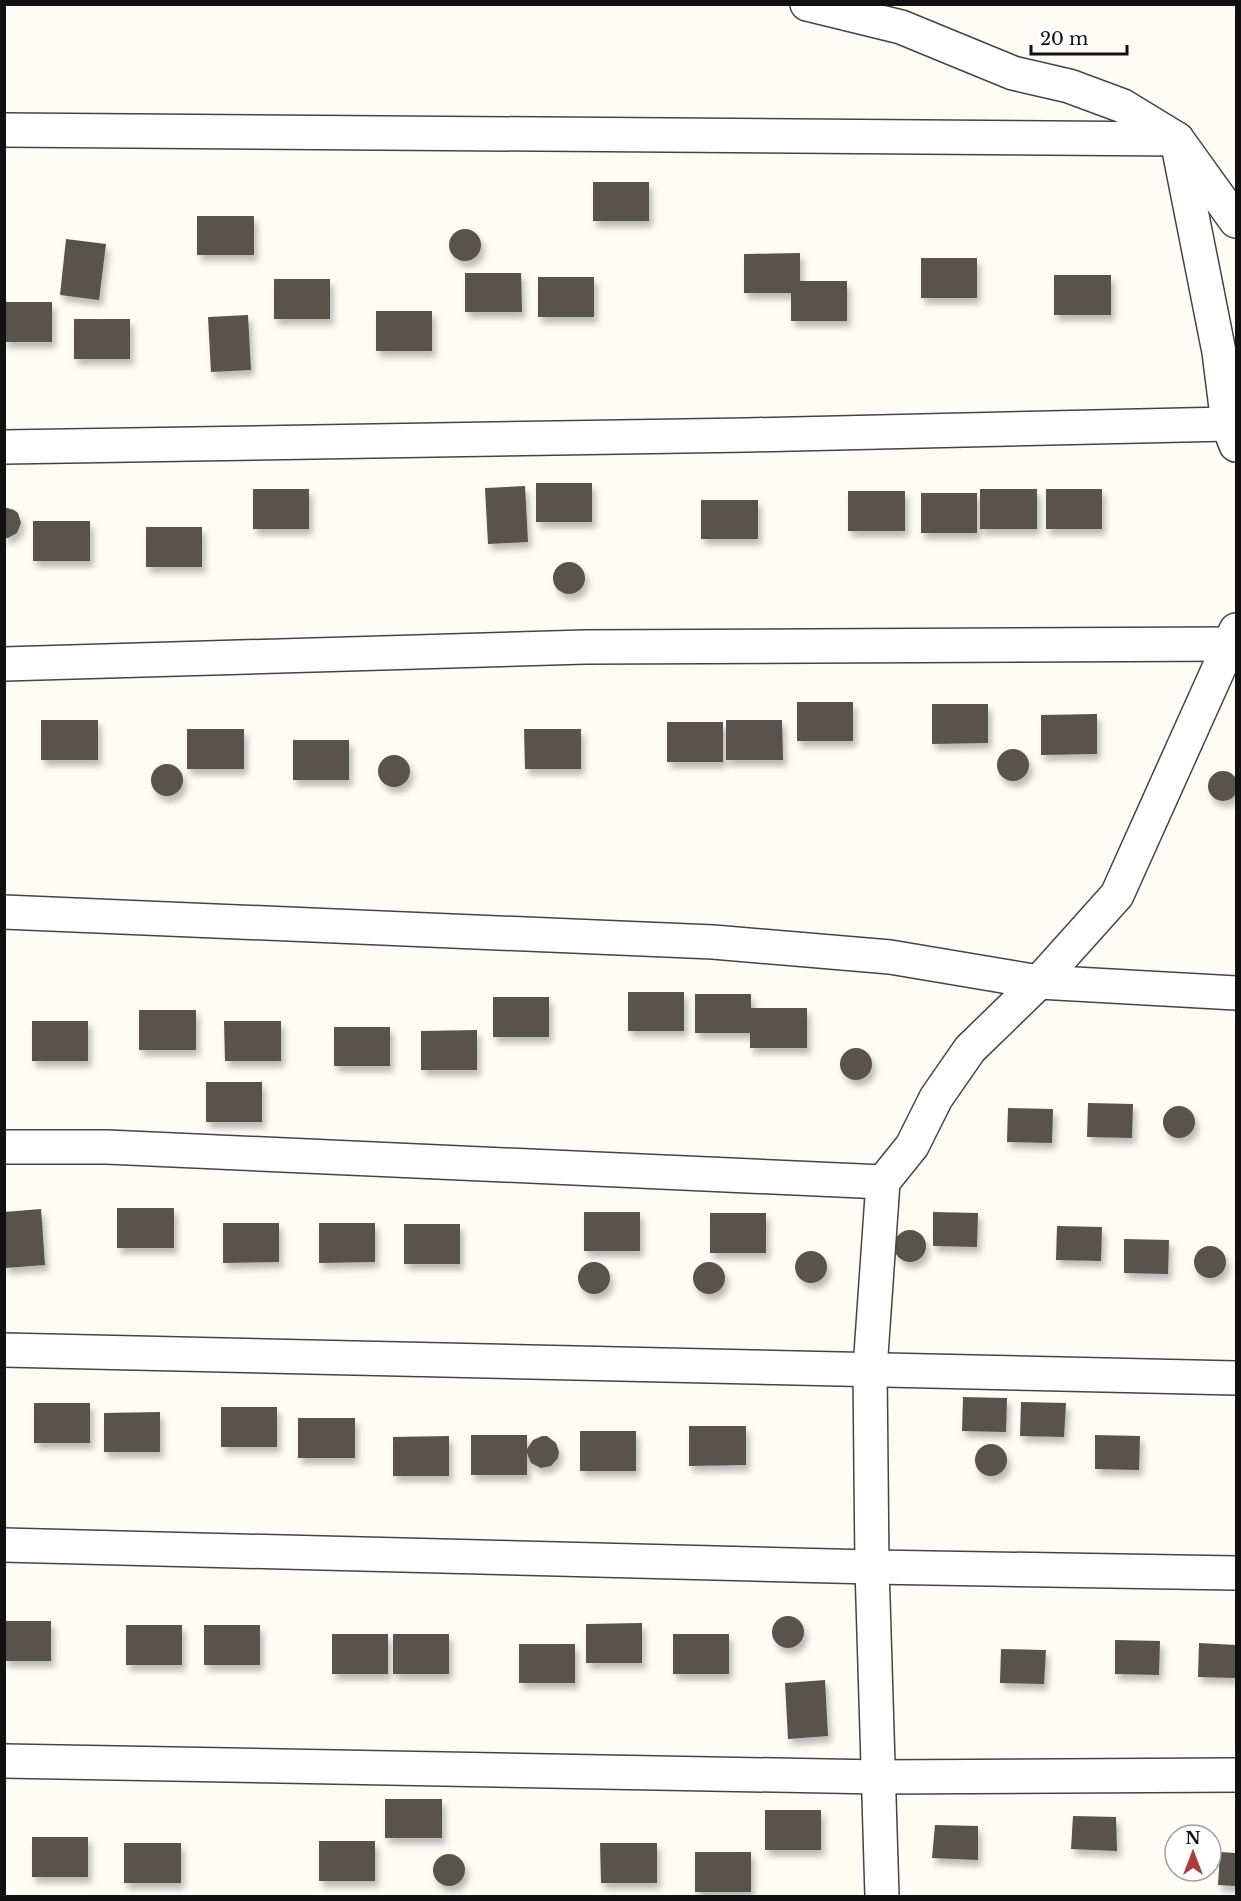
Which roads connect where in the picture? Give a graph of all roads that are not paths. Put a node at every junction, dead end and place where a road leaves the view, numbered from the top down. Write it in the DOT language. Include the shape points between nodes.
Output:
graph roads {
  1 [pos="807,4"];
  2 [pos="4,130"];
  3 [pos="1177,139"];
  4 [pos="1236,221"];
  5 [pos="1232,434"];
  6 [pos="4,447"];
  7 [pos="1233,637"];
  8 [pos="4,664"];
  9 [pos="4,912"];
  10 [pos="1039,982"];
  11 [pos="1236,993"];
  12 [pos="4,1146"];
  13 [pos="883,1182"];
  14 [pos="4,1350"];
  15 [pos="870,1370"];
  16 [pos="1236,1378"];
  17 [pos="4,1545"];
  18 [pos="872,1567"];
  19 [pos="1236,1573"];
  20 [pos="4,1761"];
  21 [pos="1236,1775"];
  22 [pos="879,1777"];
  23 [pos="882,1896"];
  1 -- 3 [label="street" via="901,27 1013,73 1069,86 1123,106"];
  2 -- 3 [label="street"];
  3 -- 4 [label="street"];
  3 -- 5 [label="street"];
  5 -- 6 [label="street" via="723,435"];
  7 -- 8 [label="street" via="585,647"];
  7 -- 10 [label="street" via="1117,895"];
  9 -- 10 [label="street" via="713,942 890,957"];
  10 -- 11 [label="street"];
  10 -- 13 [label="street" via="970,1049 936,1098 912,1146"];
  12 -- 13 [label="street" via="107,1147"];
  13 -- 15 [label="street"];
  14 -- 15 [label="street"];
  15 -- 16 [label="street"];
  15 -- 18 [label="street"];
  17 -- 18 [label="street"];
  18 -- 19 [label="street"];
  18 -- 22 [label="street"];
  20 -- 22 [label="street"];
  21 -- 22 [label="street"];
  22 -- 23 [label="street"];
}
